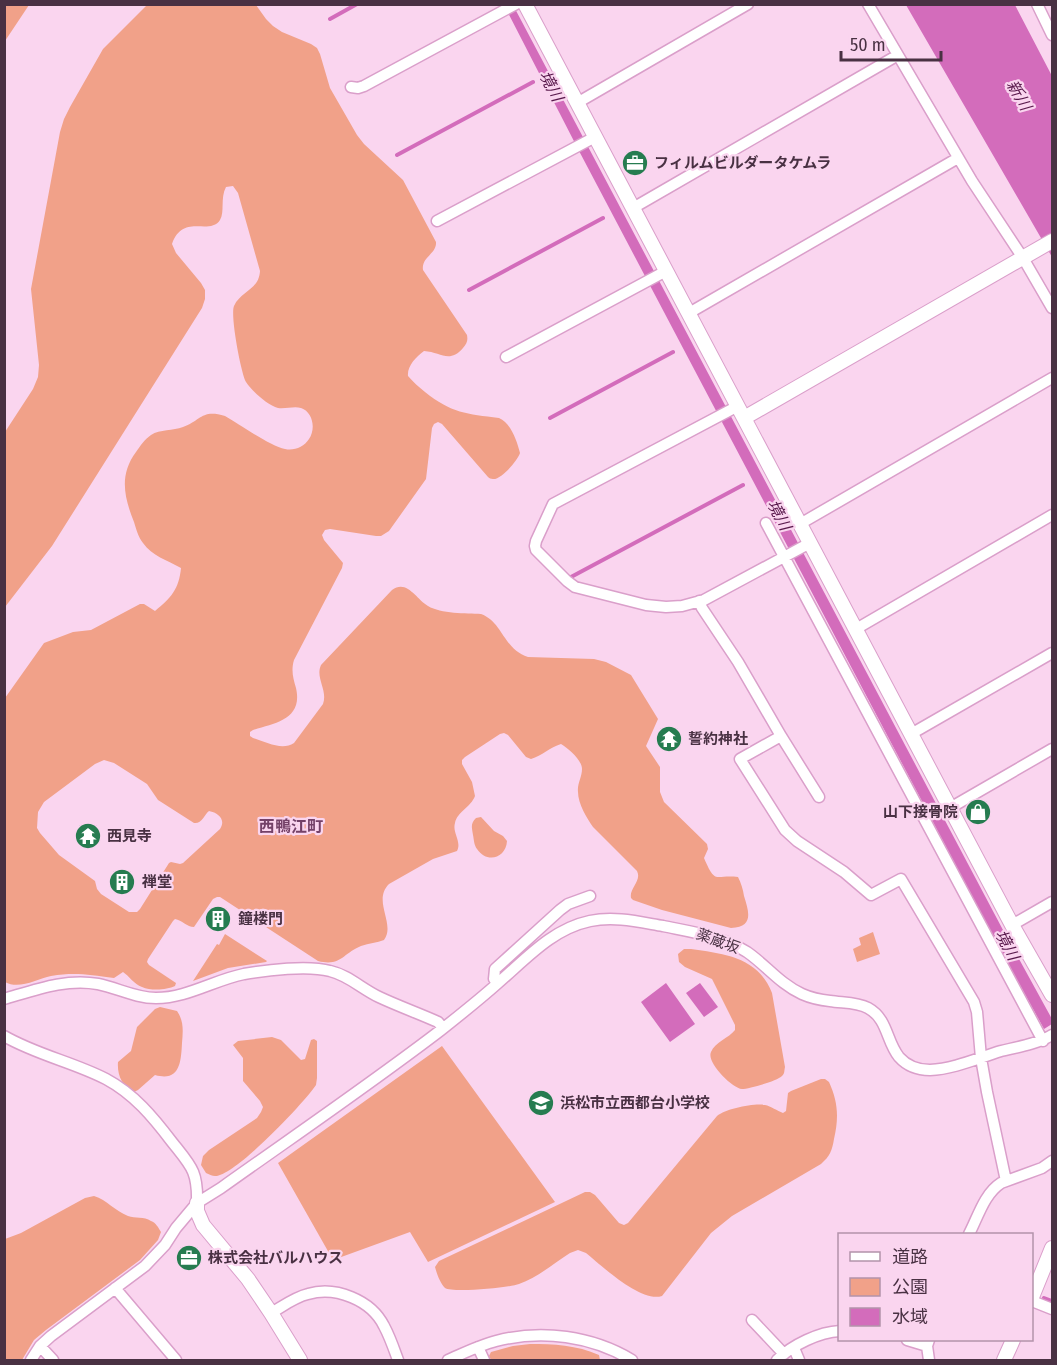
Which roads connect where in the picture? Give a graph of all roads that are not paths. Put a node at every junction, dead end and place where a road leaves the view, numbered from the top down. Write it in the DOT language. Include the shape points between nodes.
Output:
graph roads {
  1 [pos="516,4"];
  2 [pos="525,4"];
  3 [pos="748,4"];
  4 [pos="868,4"];
  5 [pos="1037,4"];
  6 [pos="1053,35"];
  7 [pos="898,56"];
  8 [pos="351,87"];
  9 [pos="578,103"];
  10 [pos="592,139"];
  11 [pos="958,158"];
  12 [pos="633,208"];
  13 [pos="437,221"];
  14 [pos="1053,241"];
  15 [pos="1028,255"];
  16 [pos="663,273"];
  17 [pos="1053,308"];
  18 [pos="689,313"];
  19 [pos="506,357"];
  20 [pos="1053,378"];
  21 [pos="738,411"];
  22 [pos="1053,515"];
  23 [pos="766,523"];
  24 [pos="800,524"];
  25 [pos="807,545"];
  26 [pos="787,556"];
  27 [pos="699,601"];
  28 [pos="856,629"];
  29 [pos="1053,652"];
  30 [pos="911,734"];
  31 [pos="781,736"];
  32 [pos="1053,749"];
  33 [pos="819,797"];
  34 [pos="951,808"];
  35 [pos="590,896"];
  36 [pos="1053,902"];
  37 [pos="1012,925"];
  38 [pos="498,983"];
  39 [pos="1053,995"];
  40 [pos="4,999"];
  41 [pos="443,1028"];
  42 [pos="4,1036"];
  43 [pos="1048,1038"];
  44 [pos="981,1058"];
  45 [pos="1053,1161"];
  46 [pos="1006,1181"];
  47 [pos="197,1203"];
  48 [pos="970,1233"];
  49 [pos="1053,1248"];
  50 [pos="115,1288"];
  51 [pos="1033,1297"];
  52 [pos="1033,1299"];
  53 [pos="1053,1309"];
  54 [pos="271,1313"];
  55 [pos="752,1320"];
  56 [pos="838,1331"];
  57 [pos="1013,1341"];
  58 [pos="928,1343"];
  59 [pos="40,1346"];
  60 [pos="478,1347"];
  61 [pos="785,1354"];
  62 [pos="31,1360"];
  63 [pos="53,1360"];
  64 [pos="176,1360"];
  65 [pos="300,1360"];
  66 [pos="398,1360"];
  67 [pos="448,1360"];
  68 [pos="484,1360"];
  69 [pos="630,1360"];
  70 [pos="799,1360"];
  71 [pos="929,1360"];
  72 [pos="1004,1360"];
  1 -- 8 [label="street" via="364,86"];
  2 -- 9 [label="street"];
  3 -- 9 [label="street"];
  4 -- 7 [label="street"];
  5 -- 6 [label="street"];
  7 -- 11 [label="street"];
  7 -- 12 [label="street"];
  9 -- 10 [label="street"];
  10 -- 12 [label="street"];
  10 -- 13 [label="street"];
  11 -- 15 [label="street"];
  11 -- 18 [label="street"];
  12 -- 16 [label="street"];
  14 -- 15 [label="street"];
  15 -- 17 [label="street"];
  15 -- 21 [label="street"];
  16 -- 18 [label="street"];
  16 -- 19 [label="street"];
  18 -- 21 [label="street"];
  20 -- 24 [label="street"];
  21 -- 24 [label="street"];
  21 -- 27 [label="street" via="716,417 552,504 535,546 545,561 580,588 658,606"];
  22 -- 28 [label="street"];
  23 -- 26 [label="street"];
  24 -- 25 [label="street"];
  25 -- 26 [label="street"];
  25 -- 28 [label="street"];
  26 -- 27 [label="street"];
  26 -- 43 [label="street"];
  27 -- 31 [label="street"];
  28 -- 30 [label="street"];
  29 -- 30 [label="street"];
  30 -- 34 [label="street"];
  31 -- 33 [label="street"];
  31 -- 44 [label="street" via="740,759 752,780 797,842 871,895 901,879 974,1002"];
  32 -- 34 [label="street"];
  34 -- 37 [label="street"];
  35 -- 38 [label="street" via="560,909 495,969 494,979"];
  36 -- 37 [label="street"];
  37 -- 39 [label="street"];
  38 -- 41 [label="street, 薬蔵坂"];
  38 -- 44 [label="street, 薬蔵坂" via="565,929 588,921 624,919 714,936 746,952 798,992 819,1000 867,1007 884,1023 898,1055 912,1066 941,1068"];
  40 -- 41 [label="street" via="82,982 142,997 171,997 246,974 317,969 345,977 379,997 438,1022"];
  41 -- 47 [label="street, 薬蔵坂"];
  42 -- 47 [label="street" via="98,1076 132,1097 154,1118 191,1166 198,1185"];
  43 -- 44 [label="street, 薬蔵坂"];
  44 -- 46 [label="street"];
  45 -- 46 [label="street"];
  46 -- 48 [label="street" via="991,1191"];
  47 -- 50 [label="street, 薬蔵坂" via="155,1256"];
  47 -- 54 [label="street" via="203,1225"];
  49 -- 51 [label="street"];
  50 -- 59 [label="street, 薬蔵坂"];
  50 -- 64 [label="street"];
  52 -- 53 [label="street"];
  54 -- 65 [label="street"];
  54 -- 66 [label="street" via="309,1293 348,1296 377,1315"];
  55 -- 61 [label="street"];
  56 -- 61 [label="street" via="818,1335"];
  57 -- 72 [label="street"];
  58 -- 71 [label="street"];
  59 -- 62 [label="street, 薬蔵坂"];
  59 -- 63 [label="street"];
  60 -- 67 [label="street"];
  60 -- 68 [label="street"];
  60 -- 69 [label="street" via="512,1337 555,1336 598,1344"];
  61 -- 70 [label="street"];
}
